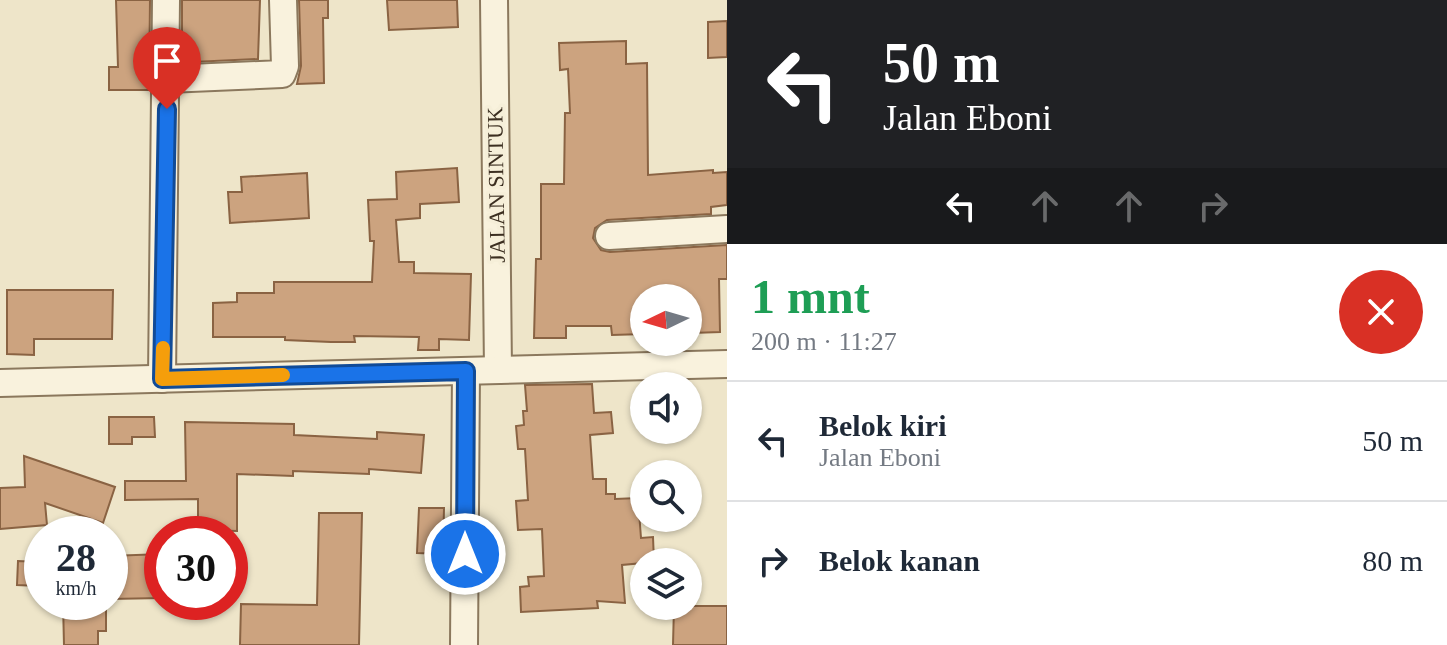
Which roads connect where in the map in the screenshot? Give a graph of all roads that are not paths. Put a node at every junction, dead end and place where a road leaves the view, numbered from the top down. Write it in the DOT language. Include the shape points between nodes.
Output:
graph roads {
  1 [pos="166,0"];
  2 [pos="283,0"];
  3 [pos="494,0"];
  4 [pos="167,79"];
  5 [pos="727,229"];
  6 [pos="609,236"];
  7 [pos="727,364"];
  8 [pos="498,370"];
  9 [pos="466,371"];
  10 [pos="162,379"];
  11 [pos="0,383"];
  12 [pos="464,645"];
  1 -- 4 [label="street"];
  2 -- 4 [label="street" via="282,74"];
  3 -- 8 [label="street, JALAN SINTUK"];
  4 -- 10 [label="street"];
  5 -- 6 [label="street"];
  7 -- 8 [label="street"];
  8 -- 9 [label="street"];
  9 -- 10 [label="street"];
  9 -- 12 [label="street"];
  10 -- 11 [label="street"];
}
